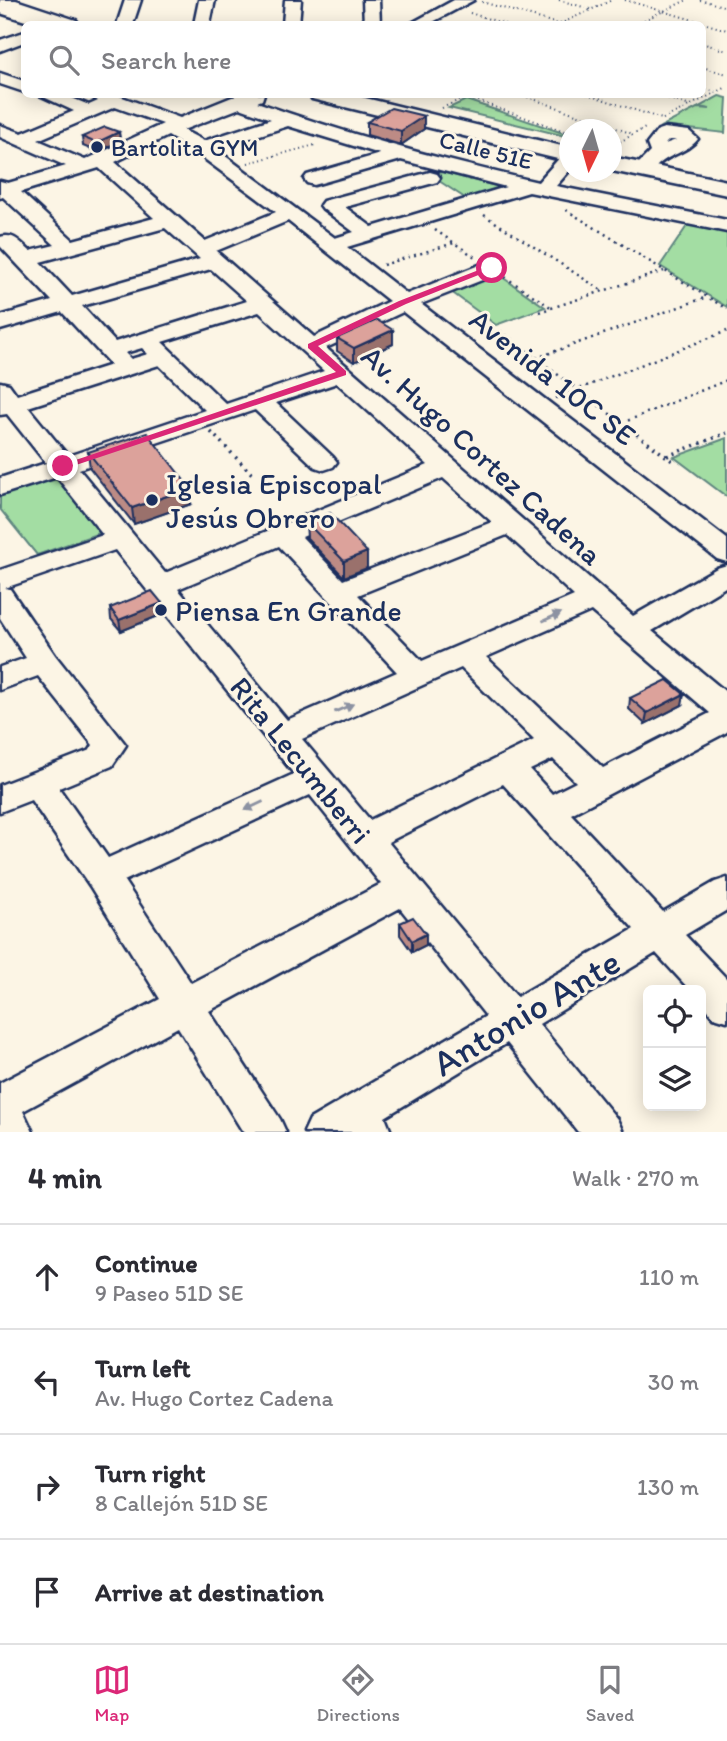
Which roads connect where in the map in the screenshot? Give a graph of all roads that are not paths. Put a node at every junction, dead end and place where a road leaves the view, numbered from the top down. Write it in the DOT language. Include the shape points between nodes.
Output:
graph roads {
  1 [pos="133,0"];
  2 [pos="207,0"];
  3 [pos="293,0"];
  4 [pos="371,0"];
  5 [pos="478,0"];
  6 [pos="459,4"];
  7 [pos="0,6"];
  8 [pos="45,16"];
  9 [pos="52,21"];
  10 [pos="126,21"];
  11 [pos="203,21"];
  12 [pos="290,21"];
  13 [pos="372,21"];
  14 [pos="424,21"];
  15 [pos="435,21"];
  16 [pos="21,38"];
  17 [pos="0,46"];
  18 [pos="55,98"];
  19 [pos="246,98"];
  20 [pos="250,98"];
  21 [pos="337,98"];
  22 [pos="348,98"];
  23 [pos="363,98"];
  24 [pos="377,98"];
  25 [pos="98,100"];
  26 [pos="287,120"];
  27 [pos="173,127"];
  28 [pos="0,130"];
  29 [pos="24,139"];
  30 [pos="202,148"];
  31 [pos="559,149"];
  32 [pos="559,149"];
  33 [pos="559,150"];
  34 [pos="559,150"];
  35 [pos="402,154"];
  36 [pos="622,159"];
  37 [pos="622,162"];
  38 [pos="559,163"];
  39 [pos="94,164"];
  40 [pos="430,178"];
  41 [pos="314,179"];
  42 [pos="727,183"];
  43 [pos="536,188"];
  44 [pos="2,190"];
  45 [pos="290,213"];
  46 [pos="171,220"];
  47 [pos="727,226"];
  48 [pos="49,230"];
  49 [pos="369,234"];
  50 [pos="3,242"];
  51 [pos="330,246"];
  52 [pos="69,247"];
  53 [pos="210,255"];
  54 [pos="26,259"];
  55 [pos="492,268"];
  56 [pos="407,302"];
  57 [pos="265,303"];
  58 [pos="67,304"];
  59 [pos="0,323"];
  60 [pos="146,339"];
  61 [pos="312,346"];
  62 [pos="109,351"];
  63 [pos="164,356"];
  64 [pos="126,368"];
  65 [pos="342,373"];
  66 [pos="4,401"];
  67 [pos="260,401"];
  68 [pos="211,417"];
  69 [pos="324,462"];
  70 [pos="63,466"];
  71 [pos="448,466"];
  72 [pos="0,487"];
  73 [pos="512,524"];
  74 [pos="283,534"];
  75 [pos="121,538"];
  76 [pos="727,553"];
  77 [pos="727,574"];
  78 [pos="0,580"];
  79 [pos="160,586"];
  80 [pos="338,592"];
  81 [pos="0,596"];
  82 [pos="594,598"];
  83 [pos="631,630"];
  84 [pos="466,655"];
  85 [pos="44,662"];
  86 [pos="418,676"];
  87 [pos="0,679"];
  88 [pos="727,710"];
  89 [pos="727,718"];
  90 [pos="281,735"];
  91 [pos="556,743"];
  92 [pos="508,768"];
  93 [pos="316,778"];
  94 [pos="599,784"];
  95 [pos="38,785"];
  96 [pos="0,799"];
  97 [pos="547,812"];
  98 [pos="365,838"];
  99 [pos="102,876"];
  100 [pos="405,888"];
  101 [pos="727,892"];
  102 [pos="659,933"];
  103 [pos="727,1005"];
  104 [pos="186,1006"];
  105 [pos="513,1021"];
  106 [pos="0,1104"];
  107 [pos="351,1125"];
  108 [pos="13,1132"];
  109 [pos="266,1132"];
  110 [pos="603,1132"];
  1 -- 10 [label="street"];
  2 -- 11 [label="street"];
  3 -- 12 [label="street"];
  4 -- 13 [label="street"];
  5 -- 6 [label="street"];
  6 -- 14 [label="street"];
  6 -- 15 [label="street"];
  7 -- 8 [label="main road"];
  7 -- 9 [label="street"];
  16 -- 17 [label="street"];
  18 -- 25 [label="street, Avenida 10C SE" via="71,104"];
  19 -- 27 [label="street"];
  20 -- 26 [label="street, Calle 51E"];
  21 -- 33 [label="main road"];
  22 -- 34 [label="street"];
  23 -- 31 [label="street"];
  24 -- 32 [label="main road"];
  25 -- 27 [label="street, Avenida 10C SE"];
  25 -- 29 [label="street"];
  26 -- 30 [label="street"];
  26 -- 35 [label="street, Calle 51E"];
  27 -- 30 [label="street, Avenida 10C SE"];
  27 -- 39 [label="street"];
  28 -- 29 [label="street, Av. Hugo Cortez Cadena"];
  29 -- 39 [label="street, Av. Hugo Cortez Cadena"];
  30 -- 45 [label="street, Avenida 10C SE"];
  35 -- 41 [label="street"];
  35 -- 43 [label="street, Calle 51E"];
  36 -- 42 [label="main road" via="654,157"];
  37 -- 42 [label="main road"];
  38 -- 43 [label="street"];
  39 -- 44 [label="street"];
  39 -- 46 [label="street, Av. Hugo Cortez Cadena"];
  40 -- 49 [label="street" via="330,205"];
  43 -- 47 [label="street, Calle 51E"];
  43 -- 49 [label="street"];
  44 -- 48 [label="street"];
  45 -- 51 [label="street, Avenida 10C SE"];
  45 -- 53 [label="street"];
  46 -- 52 [label="street"];
  46 -- 53 [label="street, Av. Hugo Cortez Cadena"];
  48 -- 50 [label="street"];
  48 -- 52 [label="street"];
  49 -- 51 [label="street"];
  50 -- 54 [label="street"];
  51 -- 56 [label="street, Avenida 10C SE"];
  52 -- 54 [label="street"];
  53 -- 57 [label="street, Av. Hugo Cortez Cadena"];
  53 -- 58 [label="street"];
  54 -- 58 [label="street"];
  55 -- 56 [label="street"];
  56 -- 61 [label="street"];
  56 -- 76 [label="street, Avenida 10C SE"];
  57 -- 60 [label="street"];
  57 -- 61 [label="street, Av. Hugo Cortez Cadena"];
  58 -- 59 [label="street"];
  58 -- 62 [label="street"];
  60 -- 62 [label="street"];
  60 -- 63 [label="street"];
  61 -- 65 [label="street, Av. Hugo Cortez Cadena"];
  62 -- 64 [label="street"];
  63 -- 64 [label="street"];
  63 -- 68 [label="street"];
  64 -- 66 [label="street"];
  65 -- 67 [label="street"];
  65 -- 71 [label="street, Av. Hugo Cortez Cadena"];
  66 -- 70 [label="street, Rita Lecumberri"];
  67 -- 68 [label="street"];
  67 -- 69 [label="street"];
  68 -- 70 [label="street"];
  70 -- 72 [label="street"];
  70 -- 75 [label="street, Rita Lecumberri"];
  71 -- 73 [label="street, Av. Hugo Cortez Cadena"];
  71 -- 74 [label="street"];
  73 -- 80 [label="street"];
  73 -- 82 [label="street, Av. Hugo Cortez Cadena"];
  74 -- 79 [label="street"];
  74 -- 80 [label="street"];
  75 -- 78 [label="street"];
  75 -- 79 [label="street, Rita Lecumberri"];
  77 -- 83 [label="street"];
  79 -- 90 [label="street, Rita Lecumberri"];
  80 -- 86 [label="street"];
  81 -- 85 [label="street"];
  82 -- 83 [label="street, Av. Hugo Cortez Cadena"];
  84 -- 82 [label="street, one-way"];
  83 -- 88 [label="street, Av. Hugo Cortez Cadena"];
  84 -- 86 [label="street"];
  84 -- 91 [label="street"];
  85 -- 87 [label="street"];
  85 -- 95 [label="street" via="110,745 101,758"];
  90 -- 86 [label="street, one-way"];
  89 -- 94 [label="street"];
  90 -- 93 [label="street, Rita Lecumberri"];
  91 -- 92 [label="street"];
  91 -- 94 [label="street"];
  92 -- 97 [label="street"];
  92 -- 98 [label="street"];
  93 -- 98 [label="street, Rita Lecumberri"];
  93 -- 99 [label="street, one-way"];
  94 -- 97 [label="street"];
  95 -- 96 [label="street"];
  95 -- 99 [label="street"];
  97 -- 102 [label="street"];
  98 -- 100 [label="street, Rita Lecumberri"];
  99 -- 104 [label="street"];
  100 -- 104 [label="street"];
  100 -- 105 [label="street, Rita Lecumberri"];
  101 -- 102 [label="street, Antonio Ante"];
  102 -- 103 [label="street"];
  102 -- 105 [label="street, Antonio Ante"];
  104 -- 106 [label="street"];
  104 -- 109 [label="street"];
  105 -- 107 [label="street, Antonio Ante"];
  105 -- 110 [label="street, Rita Lecumberri"];
  106 -- 108 [label="street"];
}
